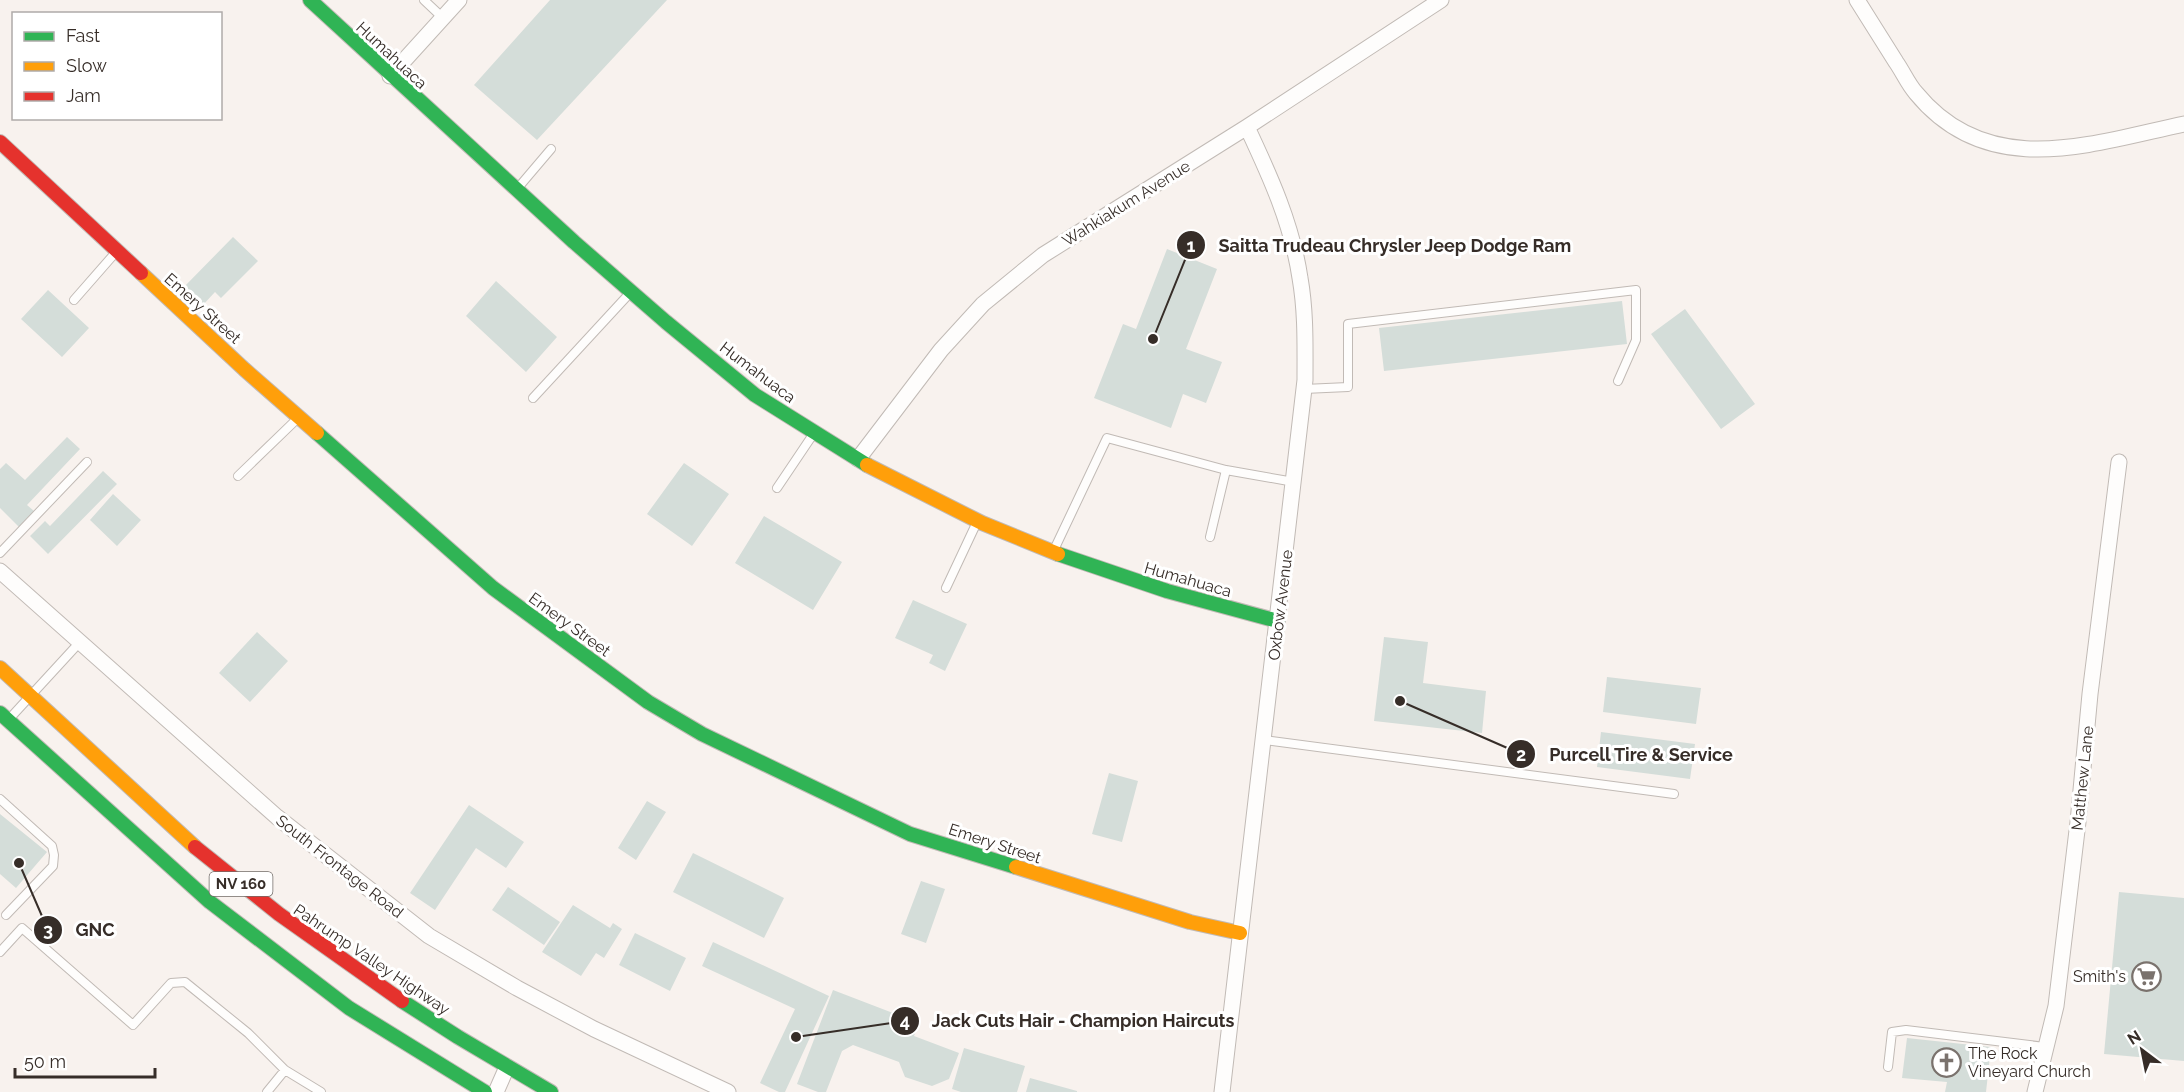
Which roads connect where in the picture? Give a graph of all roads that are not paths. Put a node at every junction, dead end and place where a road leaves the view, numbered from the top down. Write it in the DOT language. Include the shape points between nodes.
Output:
graph roads {
  1 [pos="310,0"];
  2 [pos="424,0"];
  3 [pos="459,0"];
  4 [pos="1441,0"];
  5 [pos="1857,0"];
  6 [pos="443,18"];
  7 [pos="390,76"];
  8 [pos="2184,124"];
  9 [pos="1247,127"];
  10 [pos="0,142"];
  11 [pos="551,149"];
  12 [pos="516,190"];
  13 [pos="117,252"];
  14 [pos="630,293"];
  15 [pos="75,300"];
  16 [pos="1618,381"];
  17 [pos="1304,389"];
  18 [pos="533,398"];
  19 [pos="299,417"];
  20 [pos="814,432"];
  21 [pos="858,459"];
  22 [pos="87,462"];
  23 [pos="2119,462"];
  24 [pos="1226,470"];
  25 [pos="238,476"];
  26 [pos="1294,482"];
  27 [pos="777,488"];
  28 [pos="978,520"];
  29 [pos="1210,537"];
  30 [pos="1053,553"];
  31 [pos="0,554"];
  32 [pos="0,571"];
  33 [pos="946,588"];
  34 [pos="1278,621"];
  35 [pos="79,643"];
  36 [pos="0,668"];
  37 [pos="31,695"];
  38 [pos="3,721"];
  39 [pos="1264,740"];
  40 [pos="1674,794"];
  41 [pos="0,799"];
  42 [pos="6,915"];
  43 [pos="1240,933"];
  44 [pos="0,952"];
  45 [pos="2045,1047"];
  46 [pos="1888,1067"];
  47 [pos="507,1068"];
  48 [pos="285,1070"];
  49 [pos="267,1092"];
  50 [pos="321,1092"];
  51 [pos="485,1092"];
  52 [pos="496,1092"];
  53 [pos="550,1092"];
  54 [pos="728,1092"];
  55 [pos="1222,1092"];
  56 [pos="2035,1092"];
  1 -- 7 [label="main road, Humahuaca"];
  2 -- 6 [label="lane"];
  3 -- 6 [label="street"];
  4 -- 9 [label="street, Wahkiakum Avenue"];
  5 -- 8 [label="street" via="1915,92 1940,118 1973,138 2008,148 2051,150"];
  6 -- 7 [label="street"];
  7 -- 12 [label="main road, Humahuaca"];
  9 -- 17 [label="street, Oxbow Avenue" via="1291,234 1305,329"];
  9 -- 21 [label="street, Wahkiakum Avenue" via="1043,255 983,304 941,350"];
  10 -- 13 [label="main road, Emery Street"];
  11 -- 12 [label="lane"];
  12 -- 14 [label="main road, Humahuaca"];
  13 -- 15 [label="lane"];
  13 -- 19 [label="main road, Emery Street"];
  14 -- 18 [label="lane"];
  14 -- 20 [label="main road, Humahuaca" via="761,399"];
  16 -- 17 [label="lane" via="1636,340 1636,290 1348,324 1348,387"];
  17 -- 26 [label="street, Oxbow Avenue"];
  19 -- 25 [label="lane"];
  19 -- 43 [label="main road, Emery Street" via="493,588 648,702 702,734 910,834 1190,922"];
  20 -- 21 [label="main road, Humahuaca"];
  20 -- 27 [label="lane"];
  21 -- 28 [label="main road, Humahuaca"];
  22 -- 31 [label="lane"];
  23 -- 45 [label="street, Matthew Lane" via="2056,1006"];
  24 -- 26 [label="lane"];
  24 -- 29 [label="lane"];
  24 -- 30 [label="lane" via="1107,438"];
  26 -- 34 [label="street, Oxbow Avenue"];
  28 -- 30 [label="main road, Humahuaca"];
  28 -- 33 [label="lane"];
  30 -- 34 [label="main road, Humahuaca" via="1121,577"];
  32 -- 35 [label="street, South Frontage Road"];
  34 -- 39 [label="street, Oxbow Avenue"];
  35 -- 37 [label="lane"];
  35 -- 54 [label="street, South Frontage Road" via="277,817 429,936 594,1029"];
  36 -- 37 [label="main road, Pahrump Valley Highway / NV 160"];
  37 -- 38 [label="lane"];
  37 -- 47 [label="main road, Pahrump Valley Highway / NV 160" via="193,845 282,918"];
  38 -- 51 [label="main road, NV 160" via="210,902 349,1008"];
  39 -- 40 [label="lane"];
  39 -- 43 [label="street, Oxbow Avenue"];
  41 -- 42 [label="lane" via="52,846 54,855 52,866"];
  43 -- 55 [label="street, Oxbow Avenue"];
  44 -- 48 [label="lane" via="22,928 133,1024 171,982 185,981"];
  45 -- 46 [label="lane" via="1906,1029 1892,1032"];
  45 -- 56 [label="street, Matthew Lane"];
  47 -- 52 [label="street"];
  47 -- 53 [label="main road, Pahrump Valley Highway / NV 160"];
  48 -- 49 [label="lane"];
  48 -- 50 [label="lane"];
}
